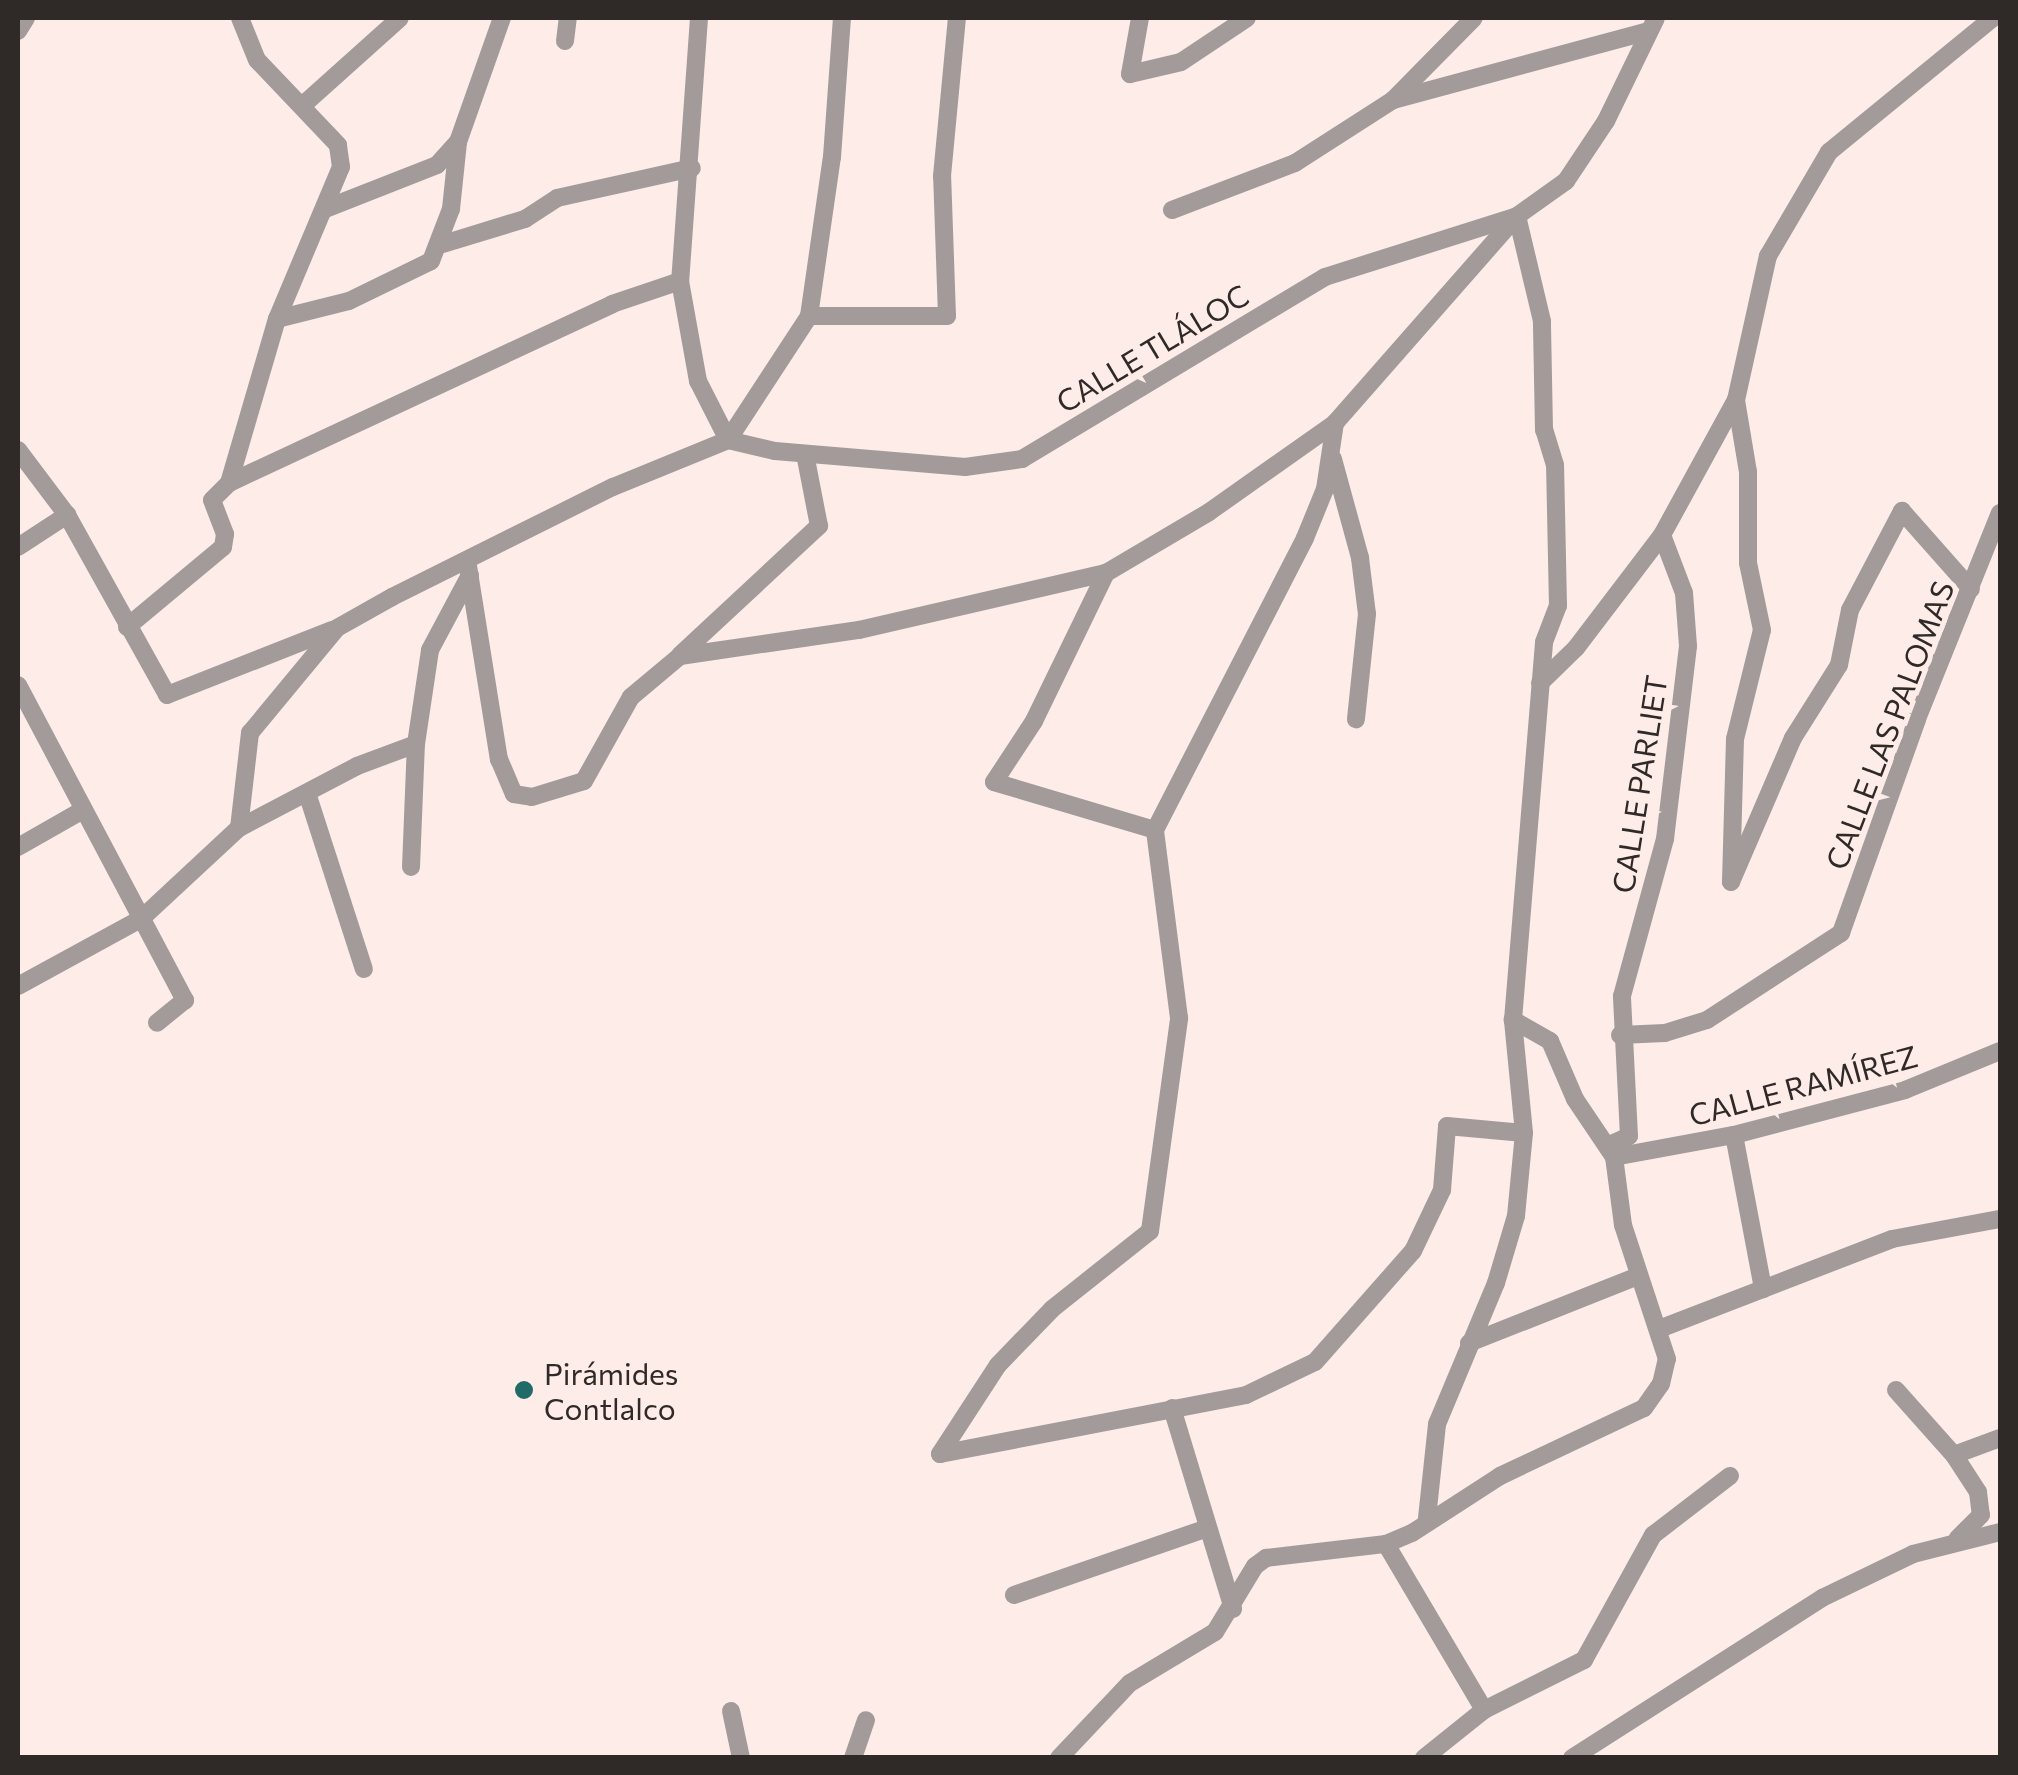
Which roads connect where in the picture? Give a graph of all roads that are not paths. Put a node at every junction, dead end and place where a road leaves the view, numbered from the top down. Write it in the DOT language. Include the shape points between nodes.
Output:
graph roads {
  1 [pos="26,18"];
  2 [pos="240,18"];
  3 [pos="400,18"];
  4 [pos="502,18"];
  5 [pos="568,18"];
  6 [pos="699,18"];
  7 [pos="842,18"];
  8 [pos="957,18"];
  9 [pos="1139,18"];
  10 [pos="1247,18"];
  11 [pos="1474,18"];
  12 [pos="1994,18"];
  13 [pos="1653,24"];
  14 [pos="18,31"];
  15 [pos="565,41"];
  16 [pos="1393,100"];
  17 [pos="303,106"];
  18 [pos="458,142"];
  19 [pos="692,168"];
  20 [pos="325,209"];
  21 [pos="1172,210"];
  22 [pos="1517,216"];
  23 [pos="443,244"];
  24 [pos="680,281"];
  25 [pos="809,316"];
  26 [pos="277,319"];
  27 [pos="1736,400"];
  28 [pos="1335,422"];
  29 [pos="728,440"];
  30 [pos="18,450"];
  31 [pos="806,454"];
  32 [pos="1332,457"];
  33 [pos="229,483"];
  34 [pos="2000,514"];
  35 [pos="68,515"];
  36 [pos="1662,535"];
  37 [pos="18,547"];
  38 [pos="468,568"];
  39 [pos="1106,574"];
  40 [pos="1971,589"];
  41 [pos="127,626"];
  42 [pos="337,628"];
  43 [pos="680,656"];
  44 [pos="1540,682"];
  45 [pos="18,685"];
  46 [pos="1356,719"];
  47 [pos="416,744"];
  48 [pos="308,793"];
  49 [pos="82,812"];
  50 [pos="239,828"];
  51 [pos="1155,830"];
  52 [pos="18,847"];
  53 [pos="412,867"];
  54 [pos="142,918"];
  55 [pos="364,970"];
  56 [pos="18,986"];
  57 [pos="1512,1020"];
  58 [pos="157,1023"];
  59 [pos="1620,1035"];
  60 [pos="2000,1051"];
  61 [pos="1524,1132"];
  62 [pos="1734,1135"];
  63 [pos="1611,1152"];
  64 [pos="2000,1219"];
  65 [pos="1638,1276"];
  66 [pos="1762,1288"];
  67 [pos="1659,1330"];
  68 [pos="1469,1344"];
  69 [pos="1896,1390"];
  70 [pos="1172,1408"];
  71 [pos="2000,1438"];
  72 [pos="1954,1455"];
  73 [pos="1730,1476"];
  74 [pos="1427,1518"];
  75 [pos="1208,1528"];
  76 [pos="2000,1532"];
  77 [pos="1958,1539"];
  78 [pos="1386,1544"];
  79 [pos="1014,1595"];
  80 [pos="1233,1609"];
  81 [pos="1484,1710"];
  82 [pos="731,1711"];
  83 [pos="866,1720"];
  84 [pos="741,1758"];
  85 [pos="853,1758"];
  86 [pos="1059,1758"];
  87 [pos="1424,1758"];
  88 [pos="1572,1758"];
  1 -- 14 [label="street"];
  2 -- 17 [label="street" via="257,60"];
  3 -- 17 [label="street"];
  4 -- 18 [label="street"];
  5 -- 15 [label="street"];
  6 -- 19 [label="street"];
  7 -- 25 [label="street" via="832,157"];
  8 -- 25 [label="street" via="942,176 947,316"];
  9 -- 10 [label="street" via="1130,74 1180,62"];
  11 -- 16 [label="street"];
  12 -- 27 [label="street" via="1829,152 1768,256"];
  13 -- 16 [label="street"];
  13 -- 22 [label="street" via="1606,121 1566,181"];
  16 -- 21 [label="street" via="1295,162"];
  17 -- 20 [label="street" via="340,156"];
  18 -- 20 [label="street" via="437,165"];
  18 -- 23 [label="street"];
  19 -- 23 [label="street" via="557,198 525,219"];
  19 -- 24 [label="street"];
  20 -- 26 [label="street"];
  22 -- 28 [label="street"];
  22 -- 31 [label="street, CALLE TLÁLOC" via="1325,277 1022,458 965,467"];
  22 -- 44 [label="street" via="1542,322 1544,430 1555,465 1558,606 1544,642"];
  23 -- 26 [label="street" via="431,261 406,276 348,301"];
  24 -- 29 [label="street" via="698,381"];
  24 -- 33 [label="street" via="612,304"];
  25 -- 29 [label="street"];
  26 -- 33 [label="street"];
  27 -- 36 [label="street"];
  27 -- 40 [label="street" via="1748,472 1748,563 1762,630 1735,739 1728,882 1793,738 1839,665 1850,610 1902,511"];
  28 -- 32 [label="street"];
  28 -- 39 [label="street" via="1209,512"];
  29 -- 31 [label="street, CALLE TLÁLOC"];
  29 -- 38 [label="street" via="613,487"];
  30 -- 35 [label="street"];
  31 -- 43 [label="street" via="818,526"];
  32 -- 46 [label="street" via="1360,558 1366,614"];
  32 -- 51 [label="street" via="1305,538"];
  33 -- 41 [label="street" via="212,500 223,547"];
  34 -- 40 [label="street, CALLE LAS PALOMAS"];
  35 -- 37 [label="street"];
  35 -- 41 [label="street"];
  36 -- 44 [label="street" via="1576,648"];
  36 -- 59 [label="street, CALLE PARLIET" via="1684,594 1688,646 1665,839 1622,996"];
  38 -- 42 [label="street"];
  38 -- 43 [label="street" via="499,759 514,794 532,797 584,780 631,697"];
  38 -- 47 [label="street" via="430,650"];
  39 -- 43 [label="street" via="859,630"];
  39 -- 51 [label="street" via="1034,721 994,782"];
  40 -- 59 [label="street, CALLE LAS PALOMAS" via="1841,933 1707,1020 1665,1033"];
  41 -- 42 [label="street" via="167,695"];
  42 -- 50 [label="street" via="250,733"];
  44 -- 57 [label="street"];
  45 -- 49 [label="street"];
  47 -- 48 [label="street"];
  47 -- 53 [label="street"];
  48 -- 50 [label="street"];
  48 -- 55 [label="street"];
  49 -- 52 [label="street"];
  49 -- 54 [label="street"];
  50 -- 54 [label="street"];
  51 -- 70 [label="street" via="1179,1018 1150,1232 1052,1309 998,1365 940,1454"];
  54 -- 56 [label="street"];
  54 -- 58 [label="street" via="185,1000"];
  57 -- 61 [label="street"];
  57 -- 63 [label="street" via="1550,1041 1575,1099"];
  59 -- 63 [label="street, CALLE PARLIET" via="1629,1136"];
  60 -- 62 [label="street, CALLE RAMÍREZ" via="1906,1090"];
  61 -- 68 [label="street" via="1516,1216"];
  61 -- 70 [label="street" via="1446,1126 1442,1190 1428,1222 1413,1251 1341,1338 1315,1362 1246,1395"];
  62 -- 63 [label="street, CALLE RAMÍREZ"];
  62 -- 66 [label="street"];
  63 -- 65 [label="street"];
  64 -- 66 [label="street" via="1892,1239"];
  65 -- 67 [label="street"];
  65 -- 68 [label="street"];
  66 -- 67 [label="street"];
  67 -- 74 [label="street" via="1667,1359 1644,1408"];
  68 -- 74 [label="street" via="1437,1424"];
  69 -- 72 [label="street"];
  70 -- 75 [label="street"];
  71 -- 72 [label="street"];
  72 -- 77 [label="street" via="1980,1502 1980,1515"];
  73 -- 81 [label="street" via="1652,1535 1584,1660"];
  74 -- 78 [label="street"];
  75 -- 79 [label="street"];
  75 -- 80 [label="street"];
  76 -- 77 [label="street"];
  77 -- 88 [label="street" via="1822,1598"];
  78 -- 80 [label="street" via="1266,1558"];
  78 -- 81 [label="street"];
  80 -- 86 [label="street" via="1215,1632 1130,1683"];
  81 -- 87 [label="street"];
  82 -- 84 [label="street"];
  83 -- 85 [label="street"];
}
